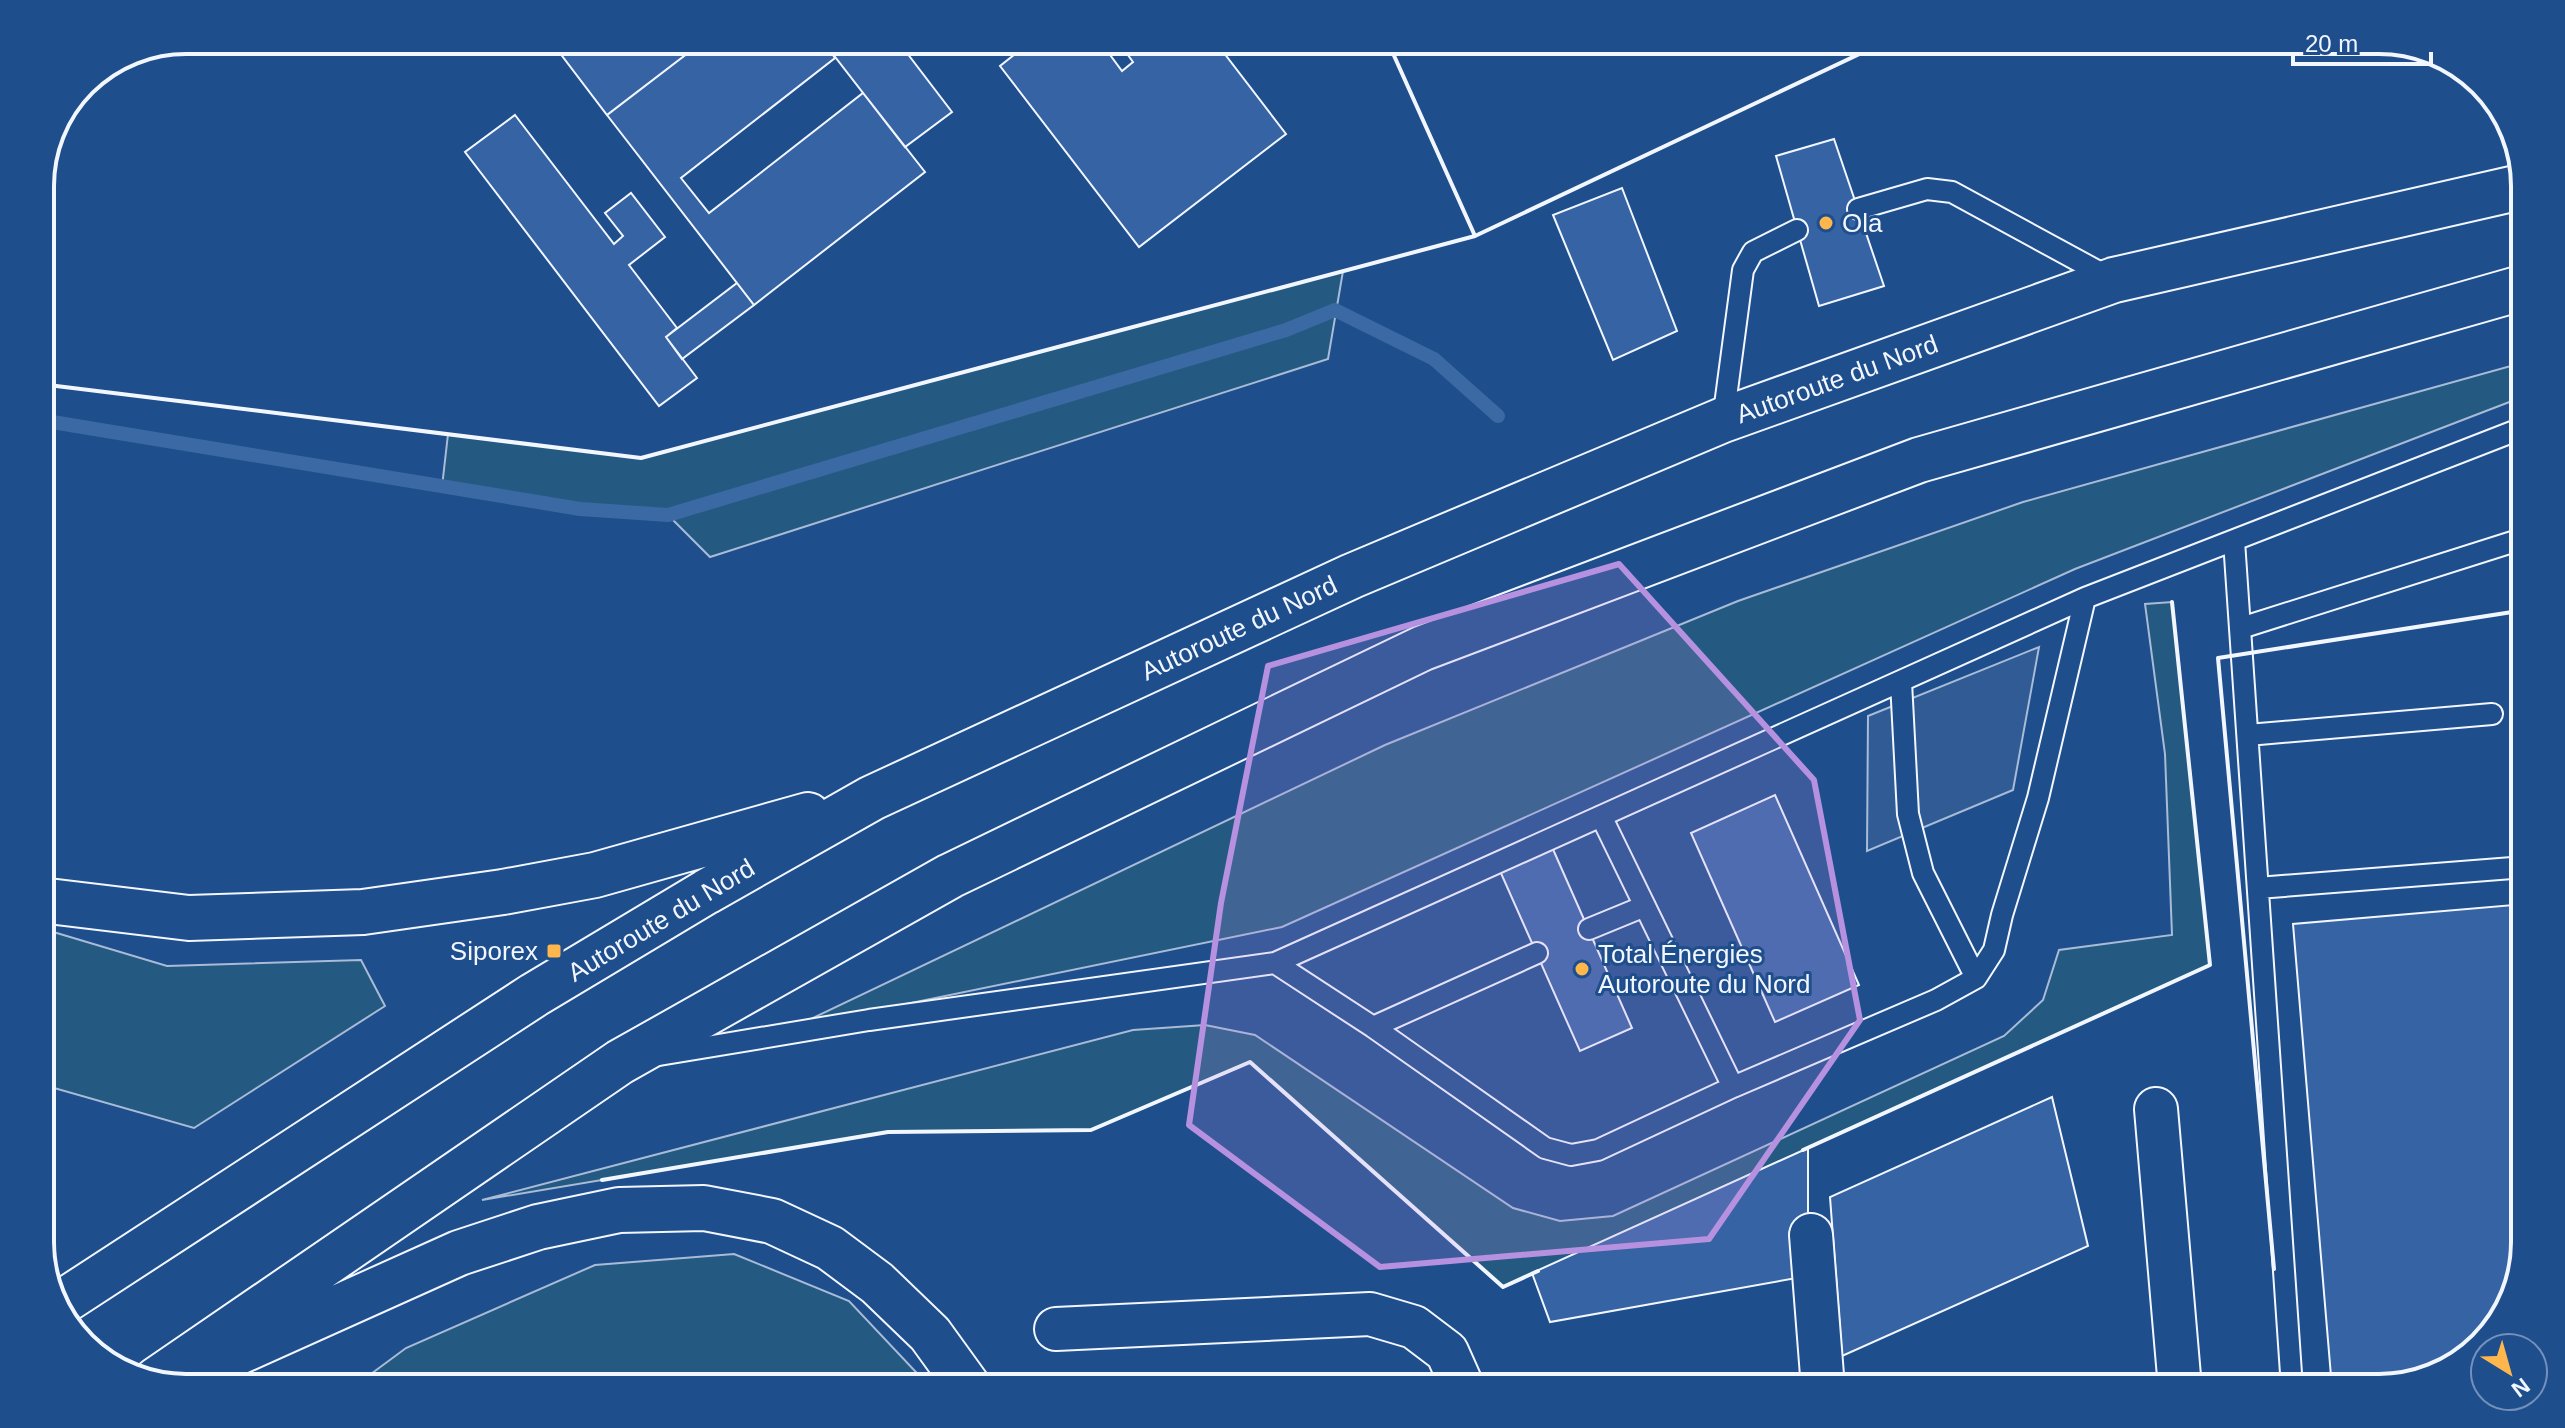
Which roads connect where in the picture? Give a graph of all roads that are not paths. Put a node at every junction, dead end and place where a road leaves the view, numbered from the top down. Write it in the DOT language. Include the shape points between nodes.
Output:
graph roads {
  1 [pos="2511,189"];
  2 [pos="1858,209"];
  3 [pos="1797,230"];
  4 [pos="2114,280"];
  5 [pos="2511,291"];
  6 [pos="1723,420"];
  7 [pos="2511,432"];
  8 [pos="2234,541"];
  9 [pos="2511,542"];
  10 [pos="2085,598"];
  11 [pos="2241,628"];
  12 [pos="1901,682"];
  13 [pos="2492,714"];
  14 [pos="2248,735"];
  15 [pos="872,798"];
  16 [pos="1601,816"];
  17 [pos="2511,868"];
  18 [pos="2258,888"];
  19 [pos="54,902"];
  20 [pos="1645,906"];
  21 [pos="1589,929"];
  22 [pos="1537,953"];
  23 [pos="1275,963"];
  24 [pos="1976,978"];
  25 [pos="1373,1027"];
  26 [pos="620,1062"];
  27 [pos="1733,1087"];
  28 [pos="2156,1109"];
  29 [pos="1811,1235"];
  30 [pos="67,1299"];
  31 [pos="1056,1329"];
  32 [pos="167,1373"];
  33 [pos="186,1374"];
  34 [pos="959,1374"];
  35 [pos="1457,1374"];
  36 [pos="1822,1374"];
  37 [pos="2179,1374"];
  38 [pos="2291,1374"];
  1 -- 4 [label="highway, Autoroute du Nord"];
  2 -- 4 [label="lane" via="1927,189 1952,192"];
  3 -- 6 [label="lane" via="1753,252 1743,270"];
  4 -- 6 [label="highway, Autoroute du Nord"];
  5 -- 26 [label="highway" via="1919,460 1423,648 950,876"];
  6 -- 15 [label="highway, Autoroute du Nord" via="1352,576"];
  7 -- 8 [label="lane"];
  8 -- 10 [label="lane"];
  8 -- 11 [label="lane"];
  9 -- 11 [label="lane"];
  10 -- 12 [label="lane"];
  10 -- 24 [label="lane" via="2038,798 1994,950"];
  11 -- 14 [label="lane"];
  12 -- 16 [label="lane"];
  12 -- 24 [label="lane" via="1908,814 1915,843 1923,873"];
  13 -- 14 [label="lane"];
  14 -- 18 [label="lane"];
  15 -- 19 [label="highway" via="595,875 363,912 189,918"];
  15 -- 30 [label="highway, Autoroute du Nord" via="534,995"];
  16 -- 20 [label="lane"];
  16 -- 23 [label="lane"];
  17 -- 18 [label="lane"];
  18 -- 38 [label="lane"];
  20 -- 21 [label="lane"];
  20 -- 27 [label="lane"];
  22 -- 25 [label="lane"];
  23 -- 25 [label="lane"];
  23 -- 26 [label="lane" via="869,1020"];
  24 -- 27 [label="lane"];
  25 -- 27 [label="lane" via="1545,1148 1571,1155 1598,1150"];
  26 -- 32 [label="highway"];
  28 -- 37 [label="street"];
  29 -- 36 [label="street"];
  31 -- 35 [label="street" via="1370,1314 1414,1327 1447,1352"];
  33 -- 34 [label="highway" via="459,1253 538,1227 619,1210 704,1208 772,1221 830,1248 877,1283 930,1334"];
}
